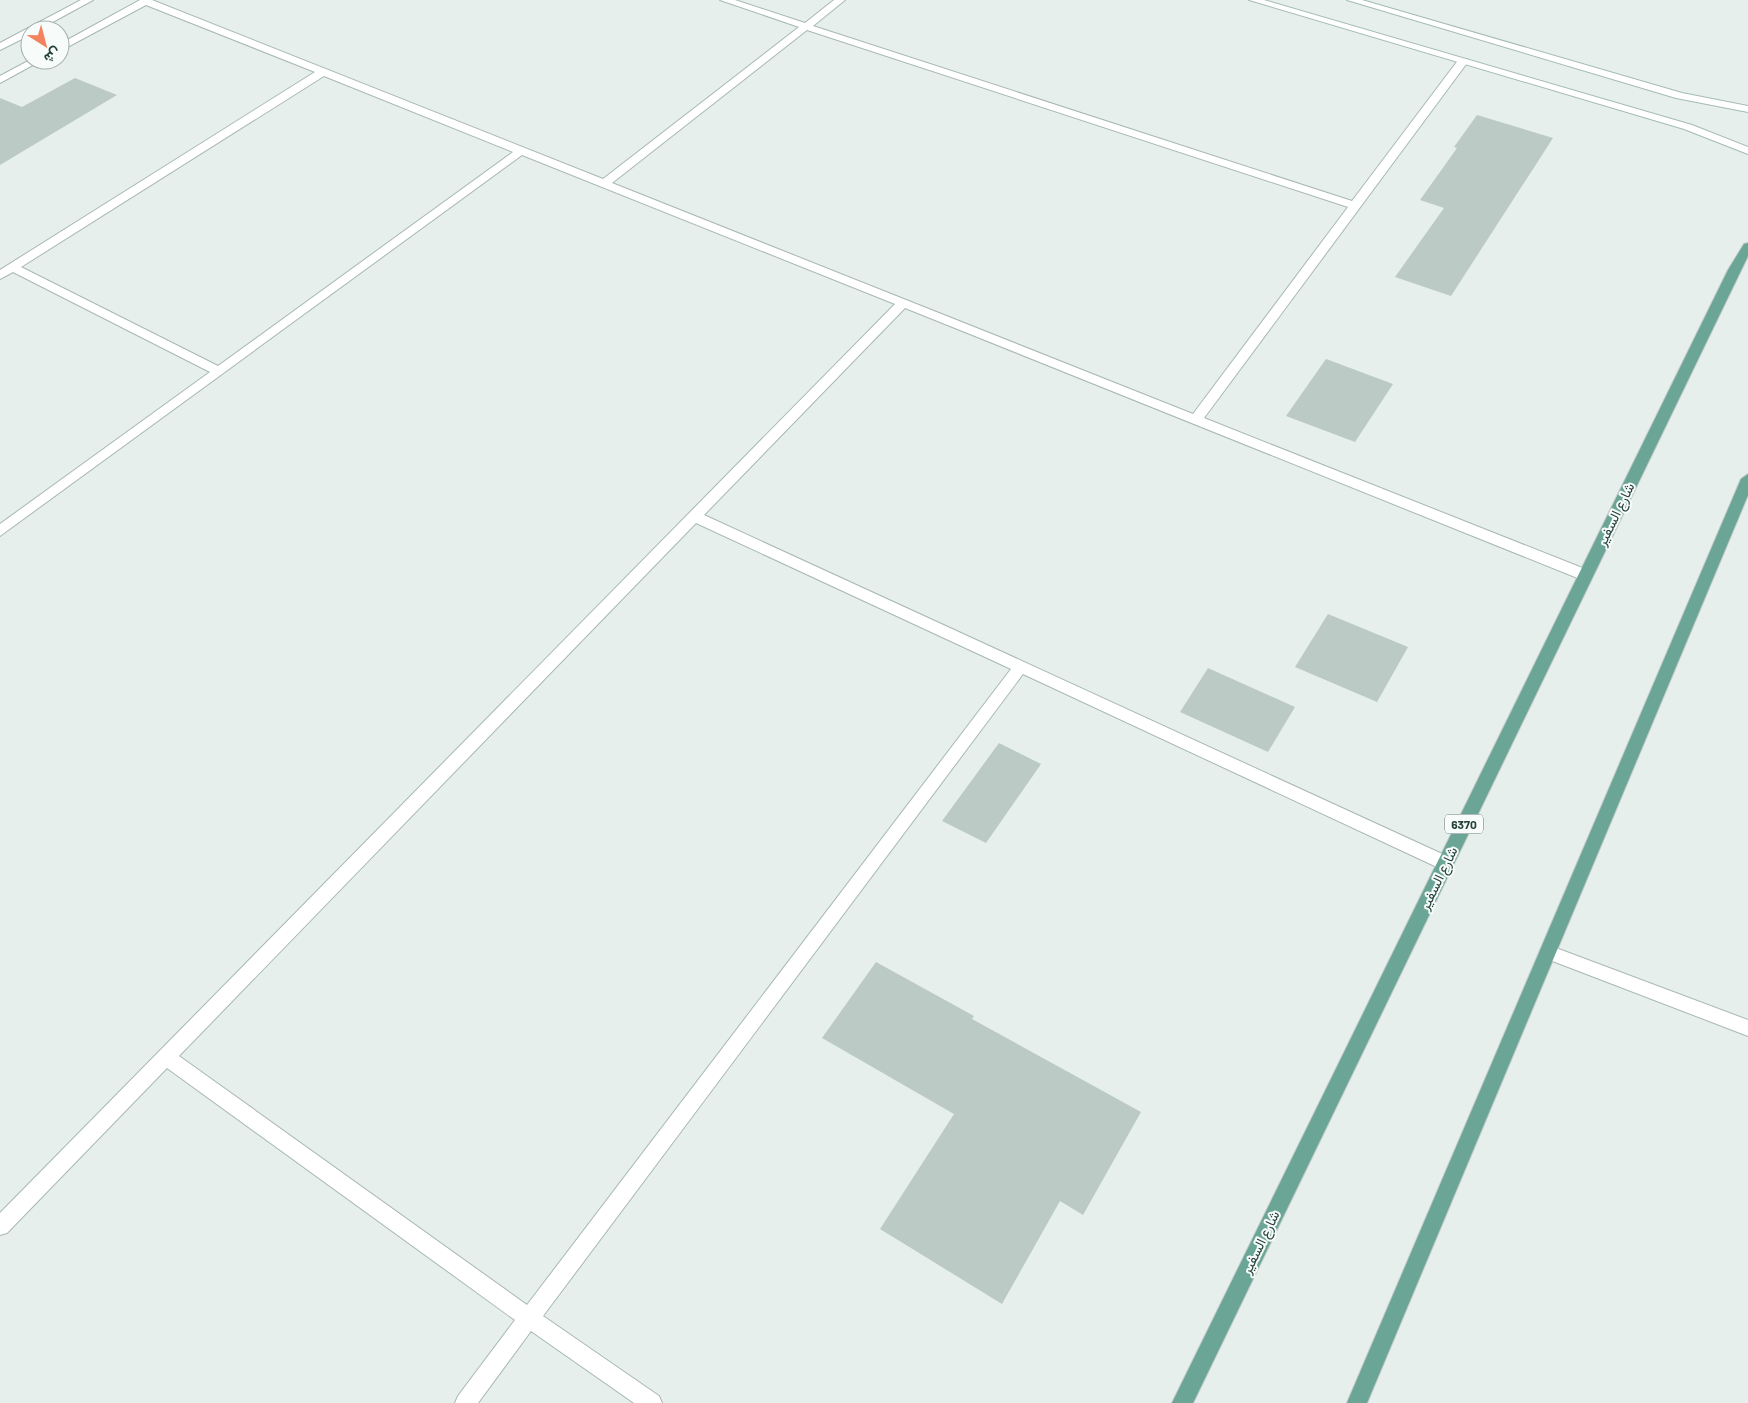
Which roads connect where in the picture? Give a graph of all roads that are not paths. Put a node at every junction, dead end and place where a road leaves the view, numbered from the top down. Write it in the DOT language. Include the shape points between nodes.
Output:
graph roads {
  1 [pos="88,0"];
  2 [pos="725,0"];
  3 [pos="840,0"];
  4 [pos="1254,0"];
  5 [pos="1352,0"];
  6 [pos="146,1"];
  7 [pos="50,20"];
  8 [pos="806,26"];
  9 [pos="20,36"];
  10 [pos="70,43"];
  11 [pos="0,47"];
  12 [pos="1462,61"];
  13 [pos="20,69"];
  14 [pos="324,72"];
  15 [pos="0,80"];
  16 [pos="1748,109"];
  17 [pos="521,151"];
  18 [pos="1748,151"];
  19 [pos="604,184"];
  20 [pos="1355,206"];
  21 [pos="1748,246"];
  22 [pos="13,267"];
  23 [pos="0,275"];
  24 [pos="903,303"];
  25 [pos="219,371"];
  26 [pos="1196,419"];
  27 [pos="1748,479"];
  28 [pos="694,516"];
  29 [pos="0,531"];
  30 [pos="1586,575"];
  31 [pos="1020,667"];
  32 [pos="1445,863"];
  33 [pos="1548,952"];
  34 [pos="1748,1028"];
  35 [pos="165,1056"];
  36 [pos="0,1226"];
  37 [pos="529,1318"];
  38 [pos="465,1403"];
  39 [pos="652,1403"];
  40 [pos="1182,1403"];
  41 [pos="1357,1403"];
  1 -- 7 [label="street"];
  2 -- 8 [label="street"];
  3 -- 8 [label="street"];
  4 -- 12 [label="street"];
  5 -- 16 [label="street" via="1680,96"];
  6 -- 10 [label="street"];
  6 -- 14 [label="street"];
  8 -- 19 [label="street"];
  8 -- 20 [label="street"];
  9 -- 11 [label="street"];
  12 -- 18 [label="street" via="1688,127"];
  12 -- 20 [label="street"];
  13 -- 15 [label="street"];
  14 -- 17 [label="street"];
  14 -- 22 [label="street"];
  17 -- 19 [label="street"];
  17 -- 25 [label="street"];
  19 -- 24 [label="street"];
  20 -- 26 [label="street"];
  21 -- 30 [label="main road, شارع السفير / 6370"];
  22 -- 23 [label="street"];
  22 -- 25 [label="street"];
  24 -- 26 [label="street"];
  24 -- 28 [label="street"];
  25 -- 29 [label="street"];
  26 -- 30 [label="street"];
  27 -- 33 [label="main road"];
  28 -- 31 [label="street"];
  28 -- 35 [label="street"];
  30 -- 32 [label="main road, شارع السفير / 6370"];
  31 -- 32 [label="street"];
  31 -- 37 [label="street"];
  32 -- 40 [label="main road, شارع السفير / 6370"];
  33 -- 34 [label="street"];
  33 -- 41 [label="main road"];
  35 -- 36 [label="street"];
  35 -- 37 [label="street"];
  37 -- 38 [label="street"];
  37 -- 39 [label="street"];
}
